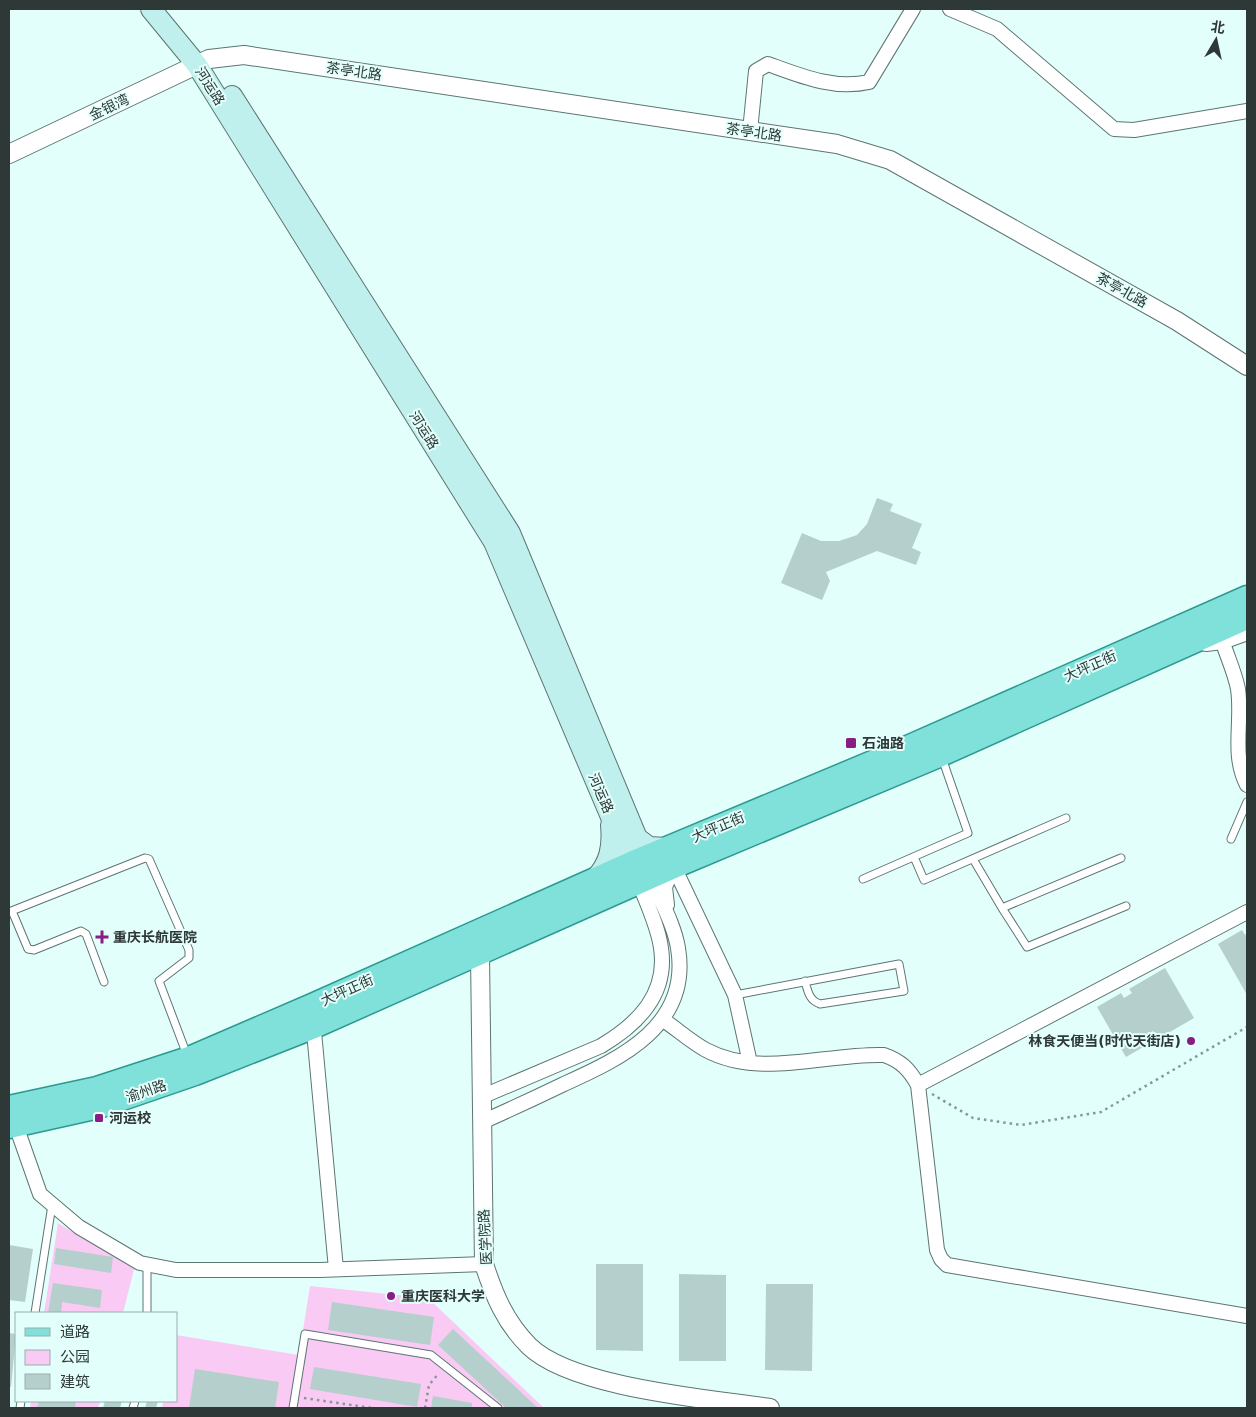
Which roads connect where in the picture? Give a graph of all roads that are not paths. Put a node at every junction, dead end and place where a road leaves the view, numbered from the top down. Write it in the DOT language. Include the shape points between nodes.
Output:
graph roads {
  1 [pos="150,9"];
  2 [pos="168,9"];
  3 [pos="913,9"];
  4 [pos="950,9"];
  5 [pos="203,62"];
  6 [pos="1247,111"];
  7 [pos="750,131"];
  8 [pos="9,154"];
  9 [pos="1247,366"];
  10 [pos="1247,597"];
  11 [pos="1247,618"];
  12 [pos="1247,632"];
  13 [pos="1222,640"];
  14 [pos="1186,644"];
  15 [pos="941,755"];
  16 [pos="1247,785"];
  17 [pos="1247,802"];
  18 [pos="609,813"];
  19 [pos="1066,818"];
  20 [pos="1231,839"];
  21 [pos="914,857"];
  22 [pos="670,858"];
  23 [pos="1121,858"];
  24 [pos="972,859"];
  25 [pos="640,875"];
  26 [pos="595,879"];
  27 [pos="863,879"];
  28 [pos="1126,906"];
  29 [pos="1002,908"];
  30 [pos="10,912"];
  31 [pos="1247,912"];
  32 [pos="674,932"];
  33 [pos="480,955"];
  34 [pos="805,981"];
  35 [pos="104,982"];
  36 [pos="735,995"];
  37 [pos="313,1016"];
  38 [pos="662,1020"];
  39 [pos="750,1063"];
  40 [pos="192,1066"];
  41 [pos="918,1085"];
  42 [pos="481,1097"];
  43 [pos="11,1117"];
  44 [pos="482,1122"];
  45 [pos="52,1206"];
  46 [pos="147,1264"];
  47 [pos="484,1264"];
  48 [pos="336,1269"];
  49 [pos="35,1312"];
  50 [pos="147,1312"];
  51 [pos="1247,1316"];
  52 [pos="738,1406"];
  53 [pos="293,1408"];
  54 [pos="498,1408"];
  55 [pos="770,1408"];
  1 -- 5 [label="main road, 河运路"];
  2 -- 5 [label="main road, 河运路"];
  3 -- 7 [label="street" via="869,82 852,86 809,79 768,64 756,71"];
  4 -- 6 [label="street" via="997,29 1114,129 1134,130"];
  5 -- 7 [label="street, 茶亭北路" via="244,55"];
  5 -- 8 [label="street, 金银湾"];
  5 -- 18 [label="main road, 河运路" via="494,542"];
  5 -- 22 [label="main road, 河运路" via="510,533 637,838"];
  7 -- 9 [label="street, 茶亭北路" via="837,144 890,160 1177,321"];
  10 -- 22 [label="main road, 大坪正街" via="894,753"];
  11 -- 14 [label="main road, 大坪正街"];
  12 -- 13 [label="street"];
  13 -- 14 [label="street"];
  13 -- 16 [label="street" via="1238,688 1237,746"];
  14 -- 15 [label="main road, 大坪正街"];
  15 -- 21 [label="lane" via="968,833"];
  15 -- 22 [label="main road, 大坪正街"];
  17 -- 20 [label="lane"];
  18 -- 25 [label="main road, 河运路"];
  18 -- 26 [label="main road" via="611,852"];
  19 -- 24 [label="lane"];
  21 -- 24 [label="lane" via="924,880"];
  21 -- 27 [label="lane"];
  22 -- 25 [label="main road, 大坪正街"];
  22 -- 32 [label="street" via="664,894"];
  22 -- 36 [label="street"];
  23 -- 29 [label="lane"];
  24 -- 29 [label="lane"];
  25 -- 26 [label="main road, 大坪正街"];
  25 -- 32 [label="street"];
  25 -- 33 [label="main road, 大坪正街"];
  25 -- 42 [label="street" via="662,950 659,983 645,1012 620,1035 602,1046"];
  26 -- 37 [label="main road, 大坪正街"];
  28 -- 29 [label="lane" via="1027,947"];
  30 -- 35 [label="lane" via="28,949 34,950 80,931 86,934"];
  30 -- 40 [label="lane" via="149,859 189,950 190,958 159,981"];
  31 -- 41 [label="street"];
  32 -- 38 [label="street" via="678,949 676,987"];
  33 -- 37 [label="main road, 大坪正街"];
  33 -- 42 [label="street, 医学院路"];
  34 -- 34 [label="lane" via="809,996 820,1004 904,990 899,964"];
  34 -- 36 [label="lane"];
  36 -- 39 [label="street"];
  37 -- 40 [label="main road, 大坪正街"];
  37 -- 48 [label="street"];
  38 -- 39 [label="street" via="706,1050"];
  38 -- 44 [label="street" via="649,1036 610,1063"];
  39 -- 41 [label="street" via="884,1055 898,1060"];
  40 -- 43 [label="main road, 渝州路" via="99,1107"];
  41 -- 51 [label="street" via="937,1250 947,1265"];
  42 -- 44 [label="street, 医学院路"];
  43 -- 45 [label="street" via="40,1194"];
  44 -- 47 [label="street, 医学院路"];
  45 -- 46 [label="street" via="106,1244"];
  45 -- 49 [label="lane"];
  46 -- 48 [label="street" via="176,1270"];
  46 -- 50 [label="lane"];
  47 -- 48 [label="street"];
  47 -- 52 [label="street, 医学院路" via="495,1298 511,1326 531,1348 557,1364 619,1384"];
  52 -- 55 [label="street, 医学院路"];
  53 -- 54 [label="lane" via="305,1334 431,1355"];
}
